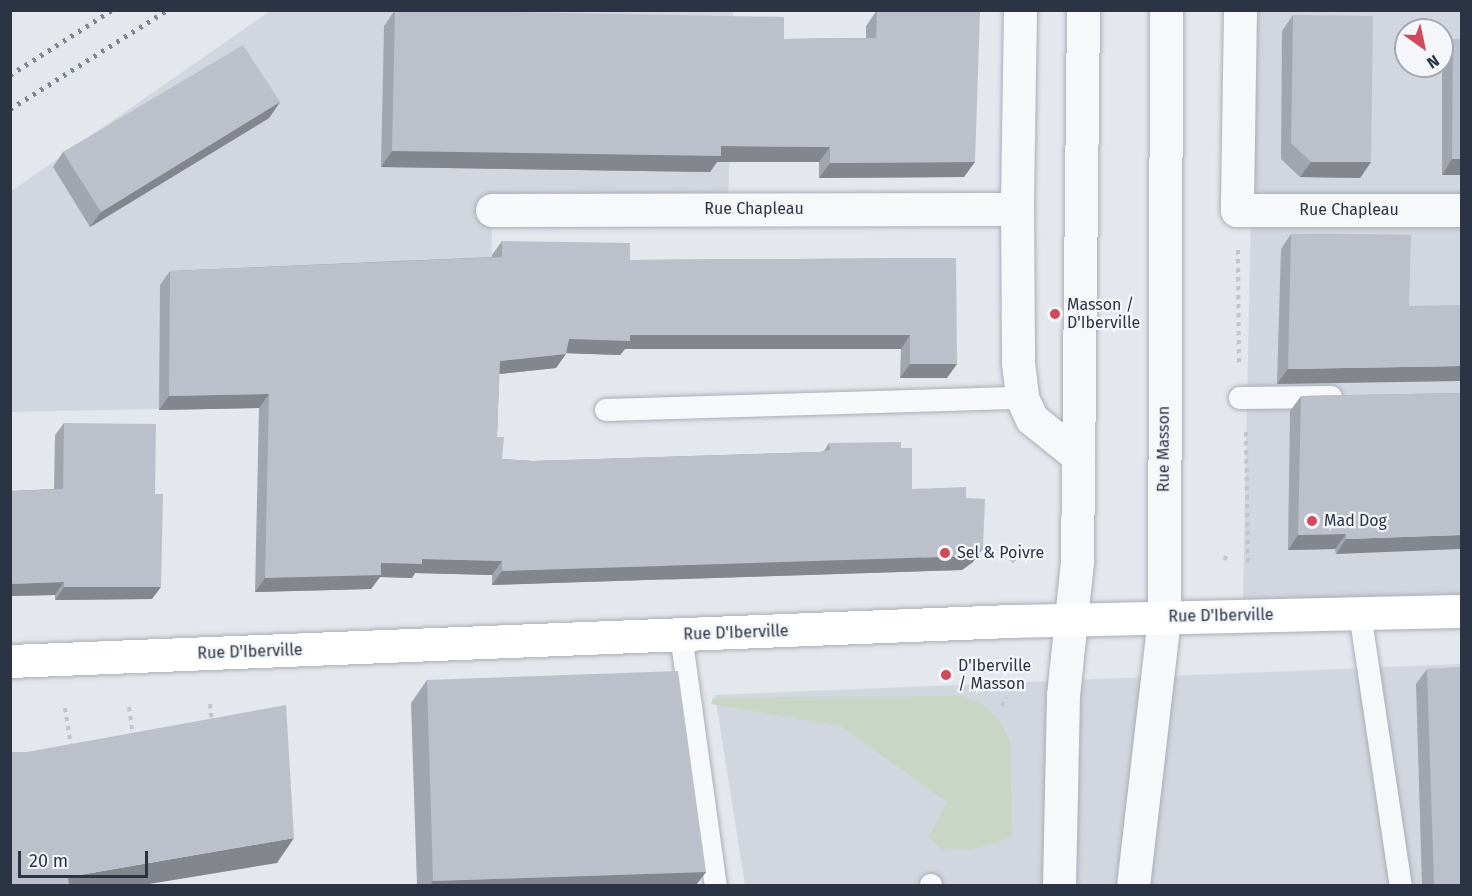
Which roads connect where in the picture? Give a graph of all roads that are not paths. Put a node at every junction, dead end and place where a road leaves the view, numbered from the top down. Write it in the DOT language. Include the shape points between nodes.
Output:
graph roads {
  1 [pos="1020,10"];
  2 [pos="1083,10"];
  3 [pos="1166,10"];
  4 [pos="1240,10"];
  5 [pos="1017,209"];
  6 [pos="492,210"];
  7 [pos="1461,210"];
  8 [pos="1356,396"];
  9 [pos="1022,398"];
  10 [pos="1240,398"];
  11 [pos="606,410"];
  12 [pos="1078,456"];
  13 [pos="1461,611"];
  14 [pos="1360,613"];
  15 [pos="1164,617"];
  16 [pos="1073,621"];
  17 [pos="681,635"];
  18 [pos="10,661"];
  19 [pos="716,885"];
  20 [pos="1059,885"];
  21 [pos="1133,885"];
  22 [pos="1401,885"];
  1 -- 5 [label="street"];
  2 -- 12 [label="street"];
  3 -- 15 [label="street, Rue Masson"];
  4 -- 7 [label="street, Rue Chapleau" via="1237,210"];
  5 -- 6 [label="street, Rue Chapleau"];
  5 -- 9 [label="street" via="1018,363"];
  8 -- 10 [label="lane"];
  9 -- 11 [label="lane"];
  9 -- 12 [label="street" via="1032,419"];
  12 -- 16 [label="street"];
  13 -- 14 [label="main road, Rue D'Iberville"];
  14 -- 15 [label="main road, Rue D'Iberville"];
  14 -- 22 [label="lane"];
  15 -- 16 [label="main road, Rue D'Iberville"];
  15 -- 21 [label="street, Rue Masson"];
  16 -- 17 [label="main road, Rue D'Iberville"];
  16 -- 20 [label="street" via="1063,695"];
  17 -- 18 [label="main road, Rue D'Iberville"];
  17 -- 19 [label="lane"];
}
